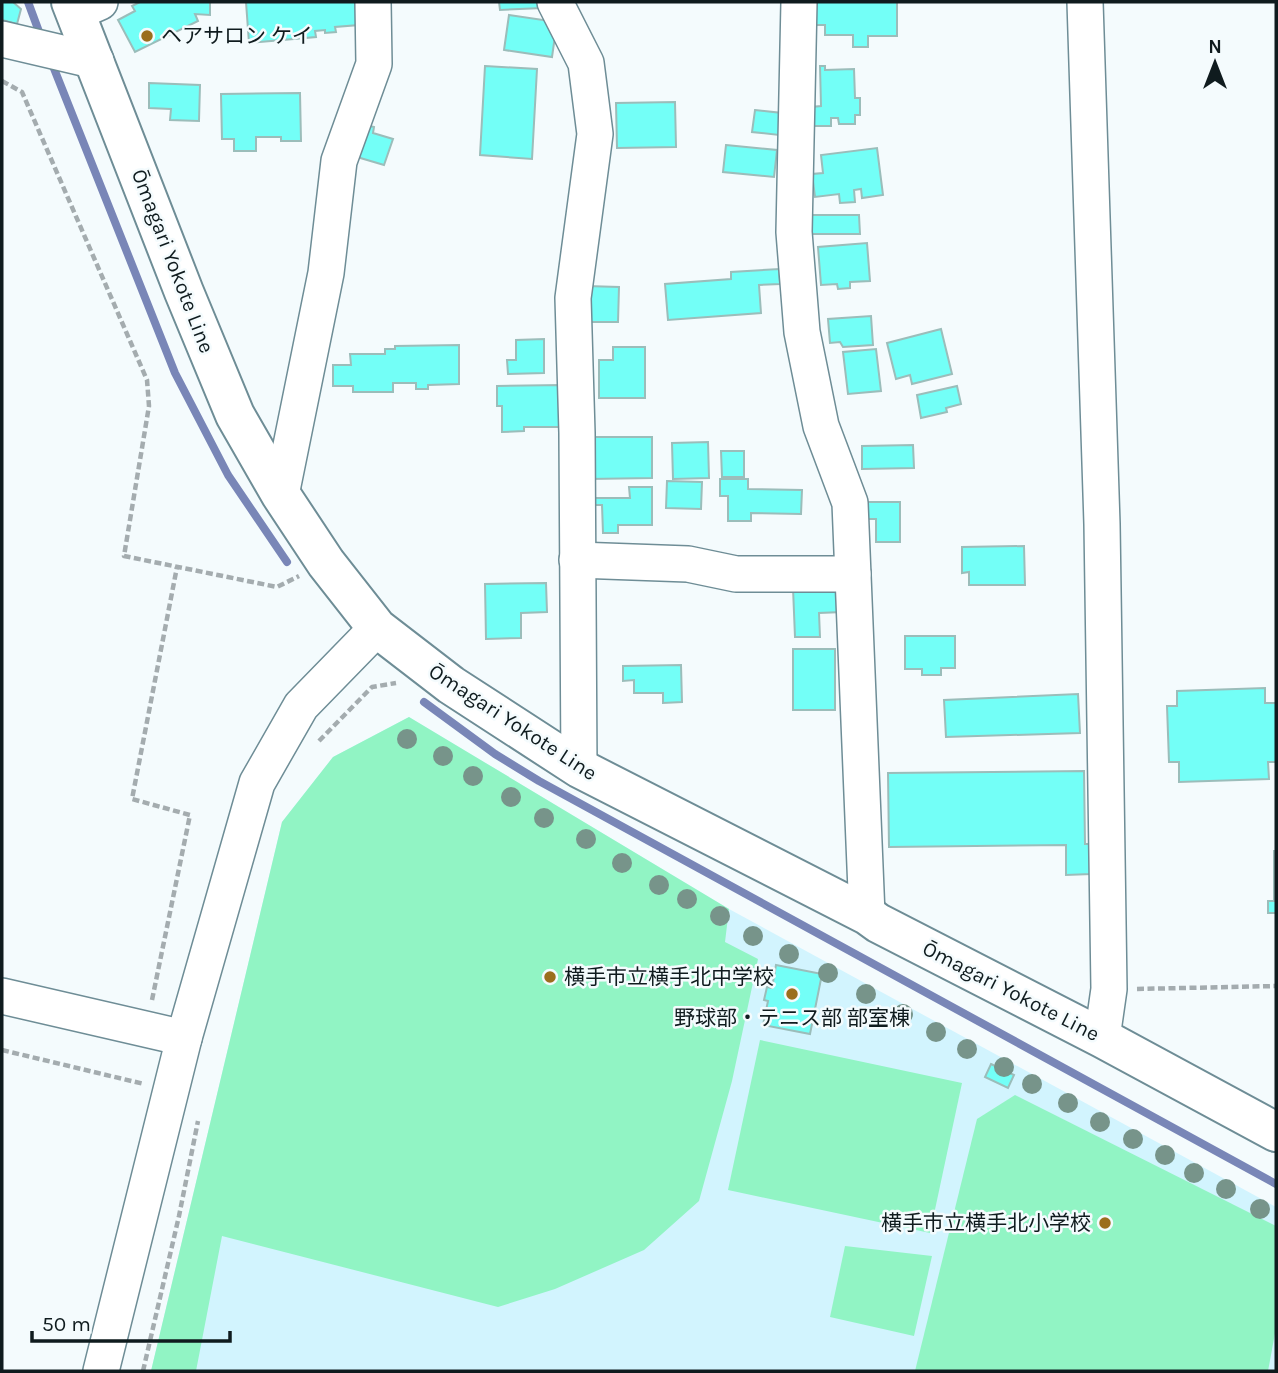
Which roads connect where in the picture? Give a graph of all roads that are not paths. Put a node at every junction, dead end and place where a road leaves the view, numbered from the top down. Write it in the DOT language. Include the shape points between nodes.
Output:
graph roads {
  1 [pos="373,2"];
  2 [pos="555,2"];
  3 [pos="799,2"];
  4 [pos="1085,2"];
  5 [pos="82,5"];
  6 [pos="2,39"];
  7 [pos="96,61"];
  8 [pos="281,495"];
  9 [pos="578,560"];
  10 [pos="853,574"];
  11 [pos="377,628"];
  12 [pos="579,768"];
  13 [pos="867,915"];
  14 [pos="2,996"];
  15 [pos="184,1038"];
  16 [pos="1102,1038"];
  17 [pos="1276,1132"];
  18 [pos="101,1371"];
  1 -- 8 [label="street" via="373,64 339,161 326,273"];
  2 -- 9 [label="street" via="586,63 595,134 573,298"];
  3 -- 10 [label="street" via="794,232 802,332 821,426 850,503"];
  4 -- 16 [label="street" via="1102,524 1109,989"];
  5 -- 7 [label="main road, Ōmagari Yokote Line"];
  6 -- 7 [label="street"];
  7 -- 8 [label="main road, Ōmagari Yokote Line" via="235,415"];
  8 -- 11 [label="main road, Ōmagari Yokote Line"];
  9 -- 10 [label="street" via="688,564 736,574"];
  9 -- 12 [label="street"];
  10 -- 13 [label="street"];
  11 -- 12 [label="main road, Ōmagari Yokote Line" via="451,685"];
  11 -- 15 [label="street" via="300,706 257,783"];
  12 -- 13 [label="main road, Ōmagari Yokote Line"];
  13 -- 16 [label="main road, Ōmagari Yokote Line"];
  14 -- 15 [label="street"];
  15 -- 18 [label="street"];
  16 -- 17 [label="main road, Ōmagari Yokote Line"];
}
